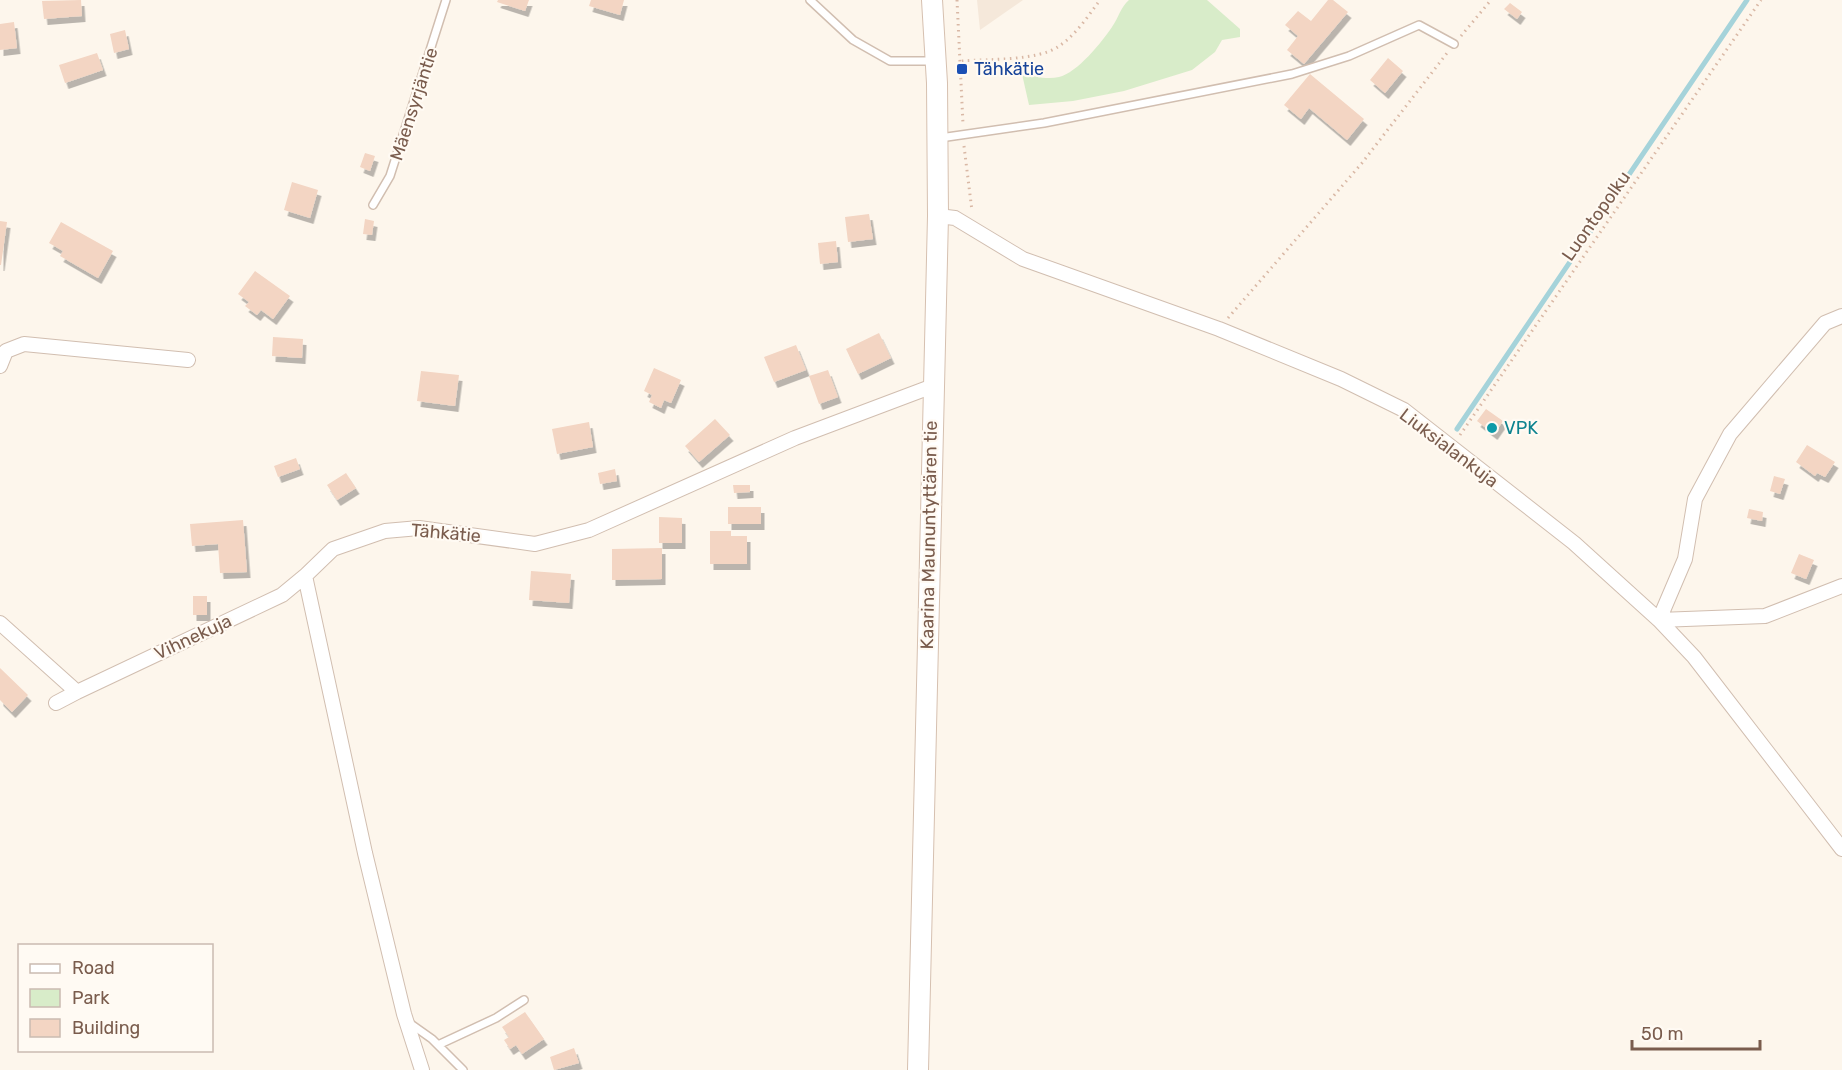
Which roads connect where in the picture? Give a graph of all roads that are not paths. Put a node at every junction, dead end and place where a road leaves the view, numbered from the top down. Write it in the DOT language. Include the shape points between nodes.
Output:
graph roads {
  1 [pos="446,0"];
  2 [pos="810,0"];
  3 [pos="932,0"];
  4 [pos="1454,44"];
  5 [pos="936,61"];
  6 [pos="938,138"];
  7 [pos="374,205"];
  8 [pos="938,216"];
  9 [pos="1842,316"];
  10 [pos="188,360"];
  11 [pos="0,366"];
  12 [pos="933,386"];
  13 [pos="305,576"];
  14 [pos="1842,586"];
  15 [pos="1659,620"];
  16 [pos="0,624"];
  17 [pos="77,692"];
  18 [pos="56,703"];
  19 [pos="1842,849"];
  20 [pos="524,1000"];
  21 [pos="406,1021"];
  22 [pos="438,1045"];
  23 [pos="422,1070"];
  24 [pos="463,1070"];
  25 [pos="918,1070"];
  1 -- 7 [label="lane, Mäensyrjäntie" via="390,176"];
  2 -- 5 [label="lane" via="853,40 890,62"];
  3 -- 5 [label="main road, Kaarina Maununtyttären tie"];
  4 -- 6 [label="lane" via="1419,25 1349,56 1292,74 1044,123"];
  5 -- 6 [label="main road, Kaarina Maununtyttären tie"];
  6 -- 8 [label="main road, Kaarina Maununtyttären tie"];
  8 -- 12 [label="main road, Kaarina Maununtyttären tie"];
  8 -- 15 [label="street, Liuksialankuja" via="955,218 1023,259 1219,329 1404,410 1574,543"];
  9 -- 15 [label="street" via="1825,323 1730,434 1695,499 1685,559"];
  10 -- 11 [label="street" via="24,344 6,351"];
  12 -- 13 [label="street, Tähkätie" via="795,438 589,530 535,544 419,528 385,531 333,549"];
  12 -- 25 [label="main road, Kaarina Maununtyttären tie"];
  13 -- 17 [label="street, Vihnekuja" via="282,595"];
  13 -- 21 [label="street" via="364,853"];
  14 -- 15 [label="street" via="1765,616"];
  15 -- 19 [label="street, Liuksialankuja" via="1694,657"];
  16 -- 17 [label="street"];
  17 -- 18 [label="street, Vihnekuja"];
  20 -- 22 [label="lane"];
  21 -- 22 [label="lane"];
  21 -- 23 [label="street"];
  22 -- 24 [label="lane"];
}
